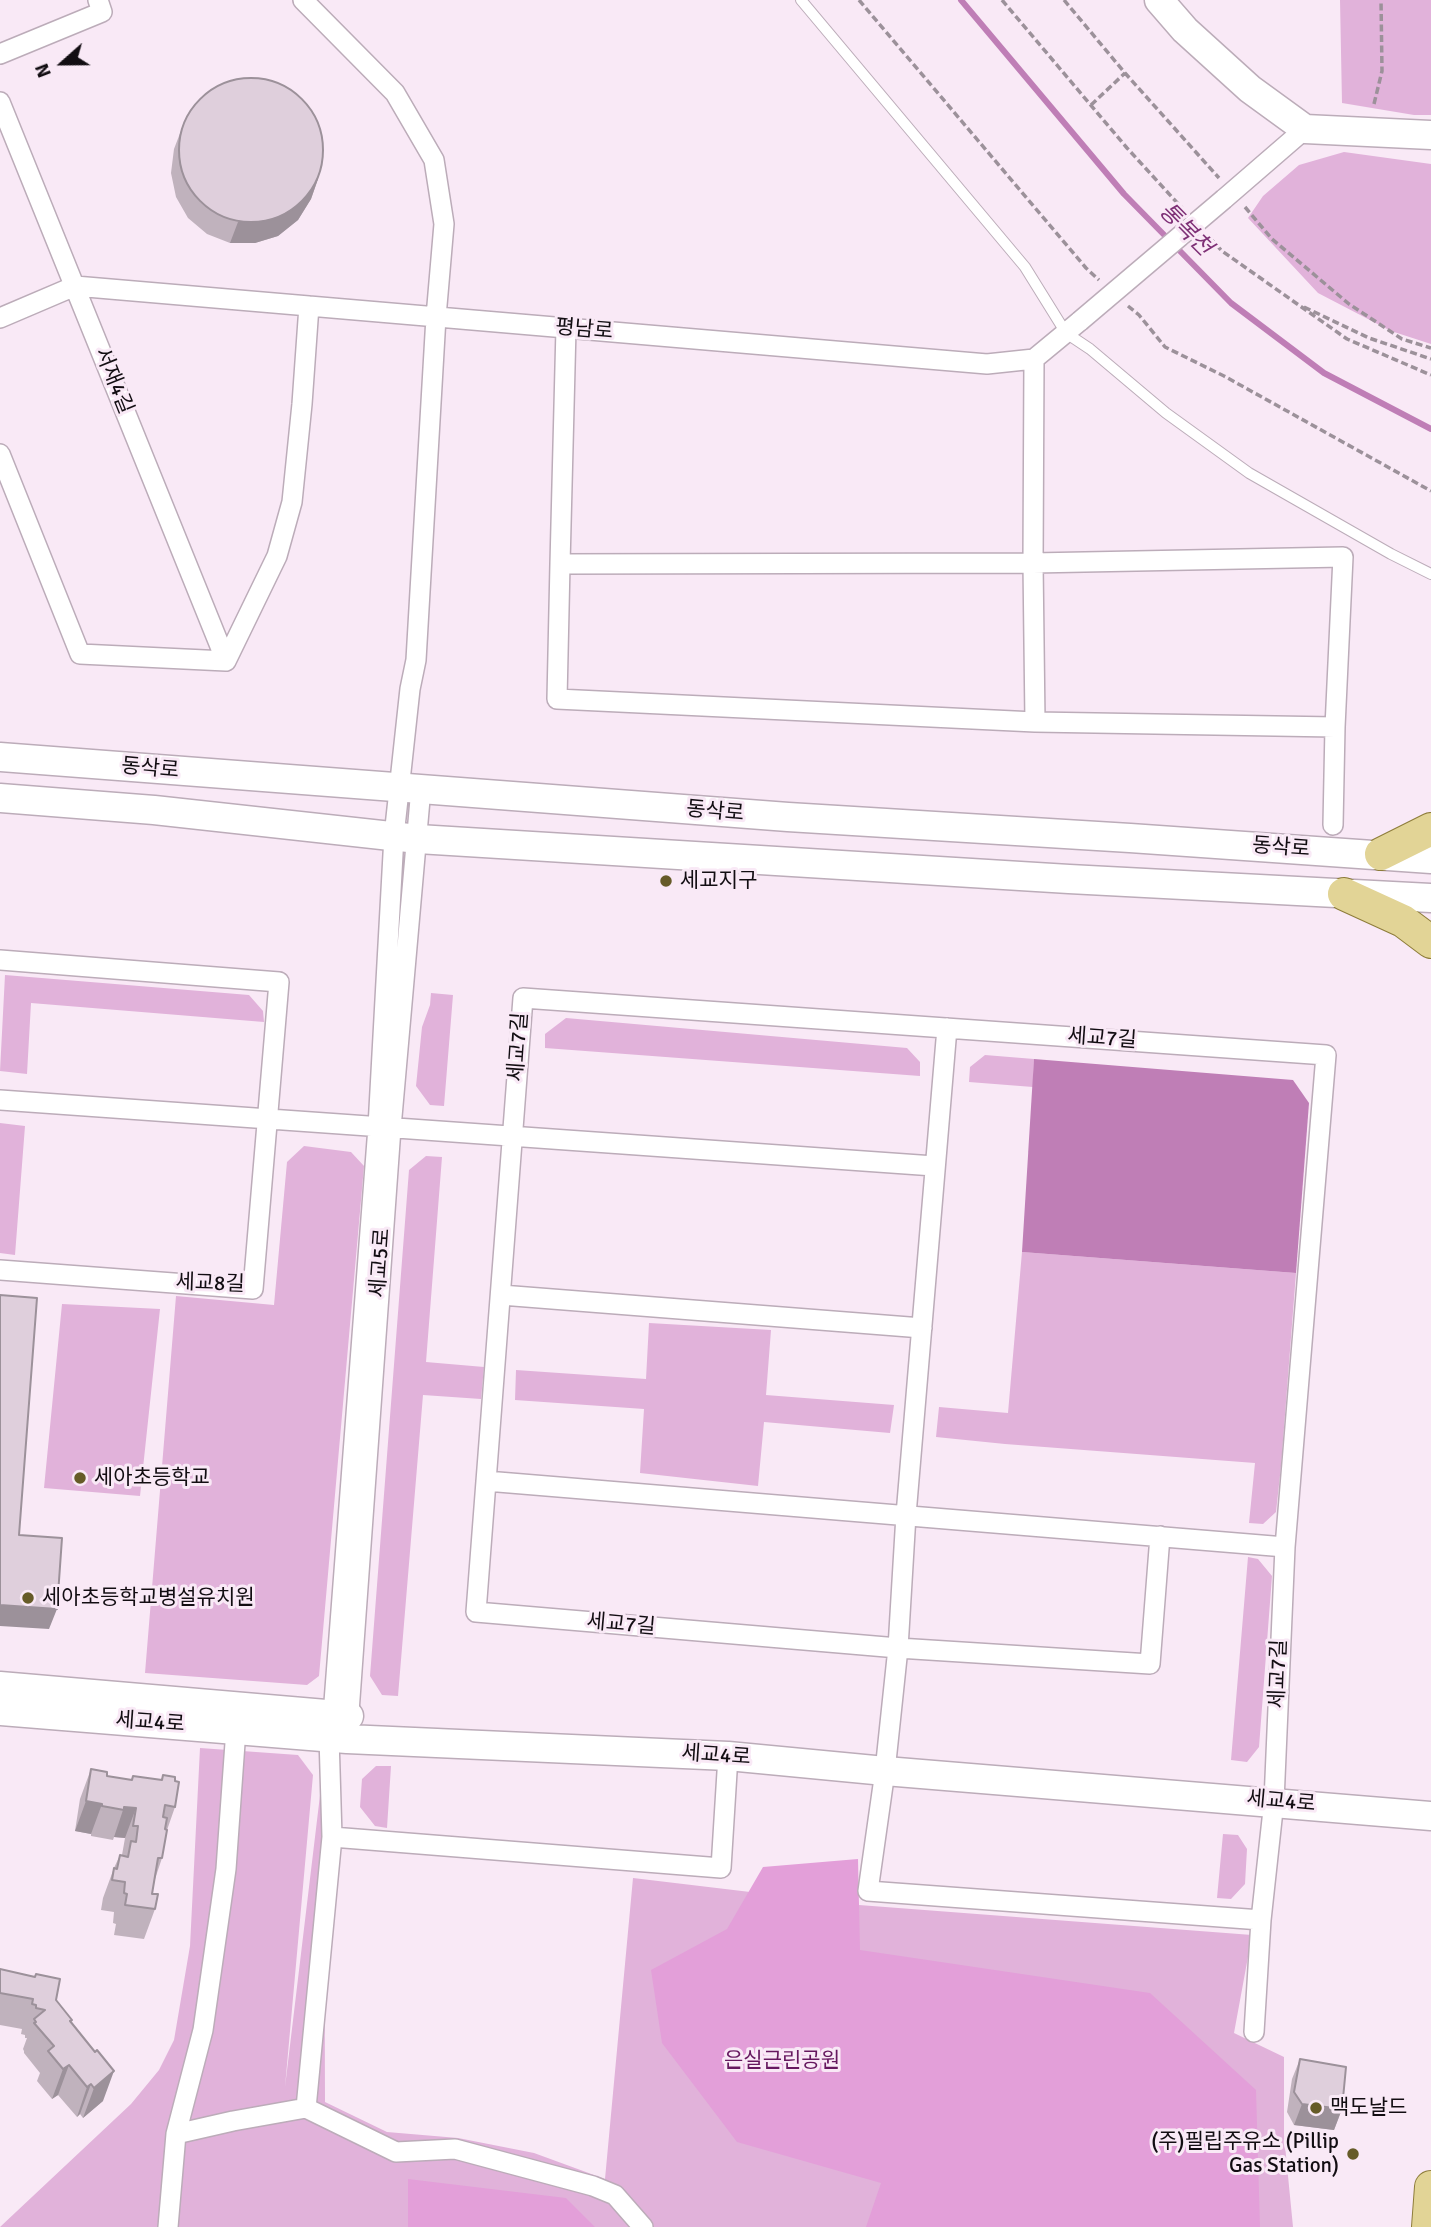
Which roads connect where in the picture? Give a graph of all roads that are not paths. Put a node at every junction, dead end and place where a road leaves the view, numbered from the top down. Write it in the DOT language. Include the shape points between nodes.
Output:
graph roads {
  1 [pos="98,0"];
  2 [pos="303,0"];
  3 [pos="802,0"];
  4 [pos="1159,0"];
  5 [pos="0,54"];
  6 [pos="0,102"];
  7 [pos="1305,129"];
  8 [pos="1431,135"];
  9 [pos="75,286"];
  10 [pos="309,306"];
  11 [pos="436,317"];
  12 [pos="0,318"];
  13 [pos="1073,327"];
  14 [pos="566,328"];
  15 [pos="1034,359"];
  16 [pos="0,454"];
  17 [pos="1033,563"];
  18 [pos="560,564"];
  19 [pos="1431,574"];
  20 [pos="226,661"];
  21 [pos="1035,722"];
  22 [pos="1335,727"];
  23 [pos="1,759"];
  24 [pos="410,788"];
  25 [pos="0,798"];
  26 [pos="1333,825"];
  27 [pos="1431,829"];
  28 [pos="406,837"];
  29 [pos="1381,854"];
  30 [pos="1431,859"];
  31 [pos="1344,894"];
  32 [pos="1431,898"];
  33 [pos="1431,942"];
  34 [pos="0,960"];
  35 [pos="947,1028"];
  36 [pos="0,1100"];
  37 [pos="267,1119"];
  38 [pos="384,1128"];
  39 [pos="513,1136"];
  40 [pos="934,1166"];
  41 [pos="0,1270"];
  42 [pos="501,1296"];
  43 [pos="922,1328"];
  44 [pos="486,1482"];
  45 [pos="906,1516"];
  46 [pos="1160,1536"];
  47 [pos="1285,1547"];
  48 [pos="898,1648"];
  49 [pos="0,1686"];
  50 [pos="0,1711"];
  51 [pos="340,1727"];
  52 [pos="236,1730"];
  53 [pos="728,1756"];
  54 [pos="885,1771"];
  55 [pos="1274,1801"];
  56 [pos="1431,1816"];
  57 [pos="332,1837"];
  58 [pos="1261,1920"];
  59 [pos="1254,2032"];
  60 [pos="306,2108"];
  61 [pos="176,2134"];
  62 [pos="1431,2187"];
  63 [pos="168,2227"];
  64 [pos="643,2227"];
  65 [pos="1428,2227"];
  1 -- 5 [label="street" via="102,12"];
  2 -- 11 [label="street, 세교5로" via="395,93 433,160 444,224"];
  3 -- 13 [label="lane"];
  4 -- 7 [label="main road" via="1250,89"];
  6 -- 9 [label="street, 서재4길"];
  7 -- 8 [label="main road"];
  7 -- 13 [label="street, bridge"];
  9 -- 10 [label="street, 평남로"];
  9 -- 12 [label="street"];
  9 -- 20 [label="street, 서재4길"];
  10 -- 11 [label="street, 평남로"];
  10 -- 20 [label="street" via="292,502 277,556"];
  11 -- 14 [label="street, 평남로"];
  11 -- 24 [label="street, 세교5로" via="416,660 410,690"];
  13 -- 15 [label="street"];
  13 -- 19 [label="lane" via="1090,349 1166,413 1249,473"];
  14 -- 15 [label="street, 평남로" via="987,364"];
  14 -- 18 [label="street"];
  15 -- 17 [label="street"];
  16 -- 20 [label="street" via="80,654"];
  17 -- 18 [label="street"];
  17 -- 21 [label="street"];
  17 -- 22 [label="street" via="1343,557"];
  18 -- 21 [label="street" via="557,699"];
  21 -- 22 [label="street"];
  22 -- 26 [label="street"];
  23 -- 24 [label="main road, 동삭로"];
  24 -- 28 [label="street, 세교5로"];
  24 -- 29 [label="main road, 동삭로"];
  25 -- 28 [label="main road, 동삭로"];
  27 -- 29 [label="main road"];
  28 -- 31 [label="main road, 동삭로"];
  28 -- 38 [label="street, 세교5로"];
  29 -- 30 [label="main road, 동삭로"];
  31 -- 32 [label="main road, 동삭로"];
  31 -- 33 [label="main road" via="1403,921"];
  34 -- 37 [label="street, 세교8길" via="279,982"];
  35 -- 39 [label="street, 세교7길" via="523,998"];
  35 -- 40 [label="street"];
  35 -- 47 [label="street, 세교7길" via="1326,1055"];
  36 -- 37 [label="street"];
  37 -- 38 [label="street"];
  37 -- 41 [label="street, 세교8길" via="253,1289"];
  38 -- 39 [label="street"];
  38 -- 51 [label="street, 세교5로"];
  39 -- 40 [label="street"];
  39 -- 42 [label="street, 세교7길"];
  40 -- 43 [label="street"];
  42 -- 43 [label="street"];
  42 -- 44 [label="street, 세교7길"];
  43 -- 45 [label="street"];
  44 -- 45 [label="street"];
  44 -- 48 [label="street, 세교7길" via="476,1612"];
  45 -- 46 [label="street"];
  45 -- 48 [label="street"];
  46 -- 47 [label="street"];
  46 -- 48 [label="street, 세교7길" via="1150,1664"];
  47 -- 55 [label="street, 세교7길"];
  48 -- 54 [label="street"];
  49 -- 51 [label="main road, 세교4로"];
  50 -- 52 [label="main road, 세교4로"];
  51 -- 52 [label="main road, 세교4로"];
  51 -- 53 [label="main road, 세교4로"];
  51 -- 57 [label="street, 세교5로"];
  52 -- 61 [label="street" via="226,1869 203,2030"];
  53 -- 54 [label="main road, 세교4로"];
  53 -- 57 [label="street" via="721,1868"];
  54 -- 55 [label="main road, 세교4로"];
  54 -- 58 [label="street" via="869,1891"];
  55 -- 56 [label="main road, 세교4로"];
  55 -- 58 [label="street, 세교7길"];
  57 -- 60 [label="street, 세교5로"];
  58 -- 59 [label="street, 세교7길"];
  60 -- 61 [label="street"];
  60 -- 64 [label="street" via="396,2152 455,2149 593,2186 615,2195"];
  61 -- 63 [label="street"];
  62 -- 65 [label="main road"];
}
